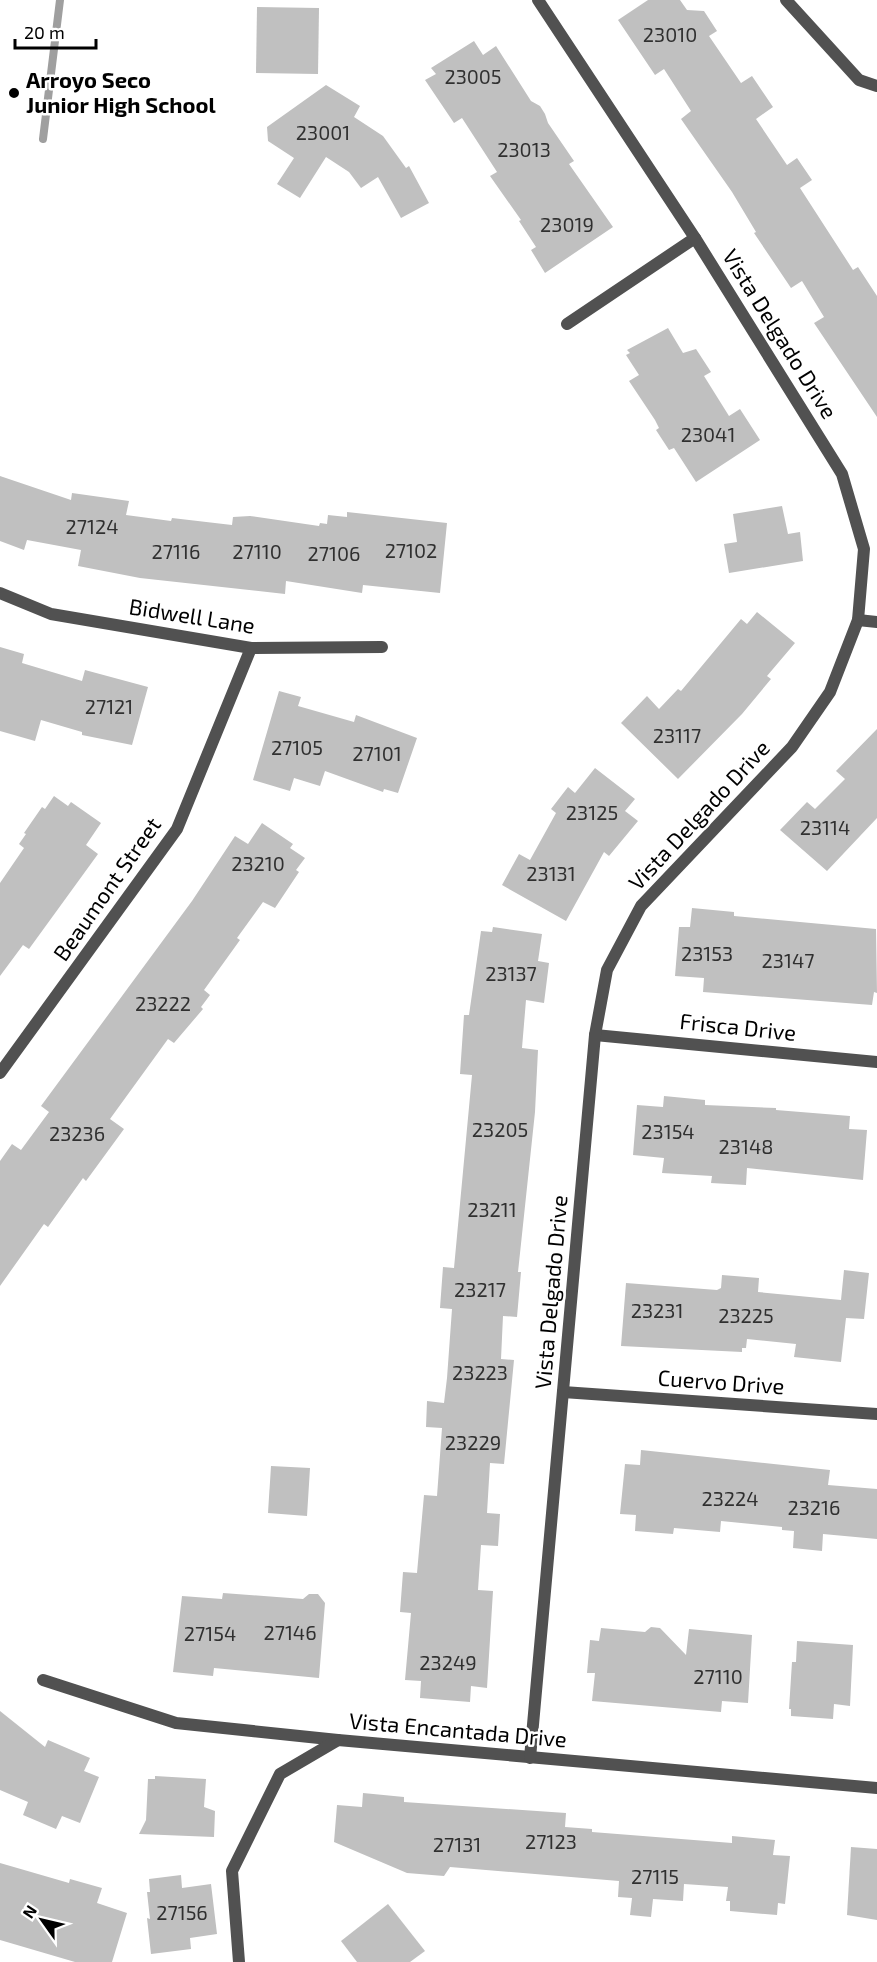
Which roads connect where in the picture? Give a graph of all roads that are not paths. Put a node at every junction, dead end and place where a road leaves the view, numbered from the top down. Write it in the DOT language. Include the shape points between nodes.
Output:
graph roads {
  1 [pos="538,0"];
  2 [pos="786,0"];
  3 [pos="877,86"];
  4 [pos="695,238"];
  5 [pos="567,324"];
  6 [pos="0,593"];
  7 [pos="858,620"];
  8 [pos="877,622"];
  9 [pos="382,647"];
  10 [pos="250,648"];
  11 [pos="595,1035"];
  12 [pos="877,1062"];
  13 [pos="0,1074"];
  14 [pos="563,1392"];
  15 [pos="877,1414"];
  16 [pos="43,1680"];
  17 [pos="338,1740"];
  18 [pos="530,1758"];
  19 [pos="877,1788"];
  20 [pos="239,1962"];
  1 -- 4 [label="street, Vista Delgado Drive"];
  2 -- 3 [label="street" via="859,80"];
  4 -- 5 [label="street"];
  4 -- 7 [label="street, Vista Delgado Drive" via="842,474 864,549"];
  6 -- 10 [label="street, Bidwell Lane" via="51,614"];
  7 -- 8 [label="street"];
  7 -- 11 [label="street, Vista Delgado Drive" via="830,692 792,747 642,906 607,970"];
  9 -- 10 [label="street, Bidwell Lane"];
  10 -- 13 [label="street, Beaumont Street" via="177,829"];
  11 -- 12 [label="street, Frisca Drive"];
  11 -- 14 [label="street, Vista Delgado Drive"];
  14 -- 15 [label="street, Cuervo Drive"];
  14 -- 18 [label="street, Vista Delgado Drive"];
  16 -- 17 [label="street, Vista Encantada Drive" via="176,1723"];
  17 -- 18 [label="street, Vista Encantada Drive"];
  17 -- 20 [label="street" via="280,1774 231,1871"];
  18 -- 19 [label="street, Vista Encantada Drive"];
}
